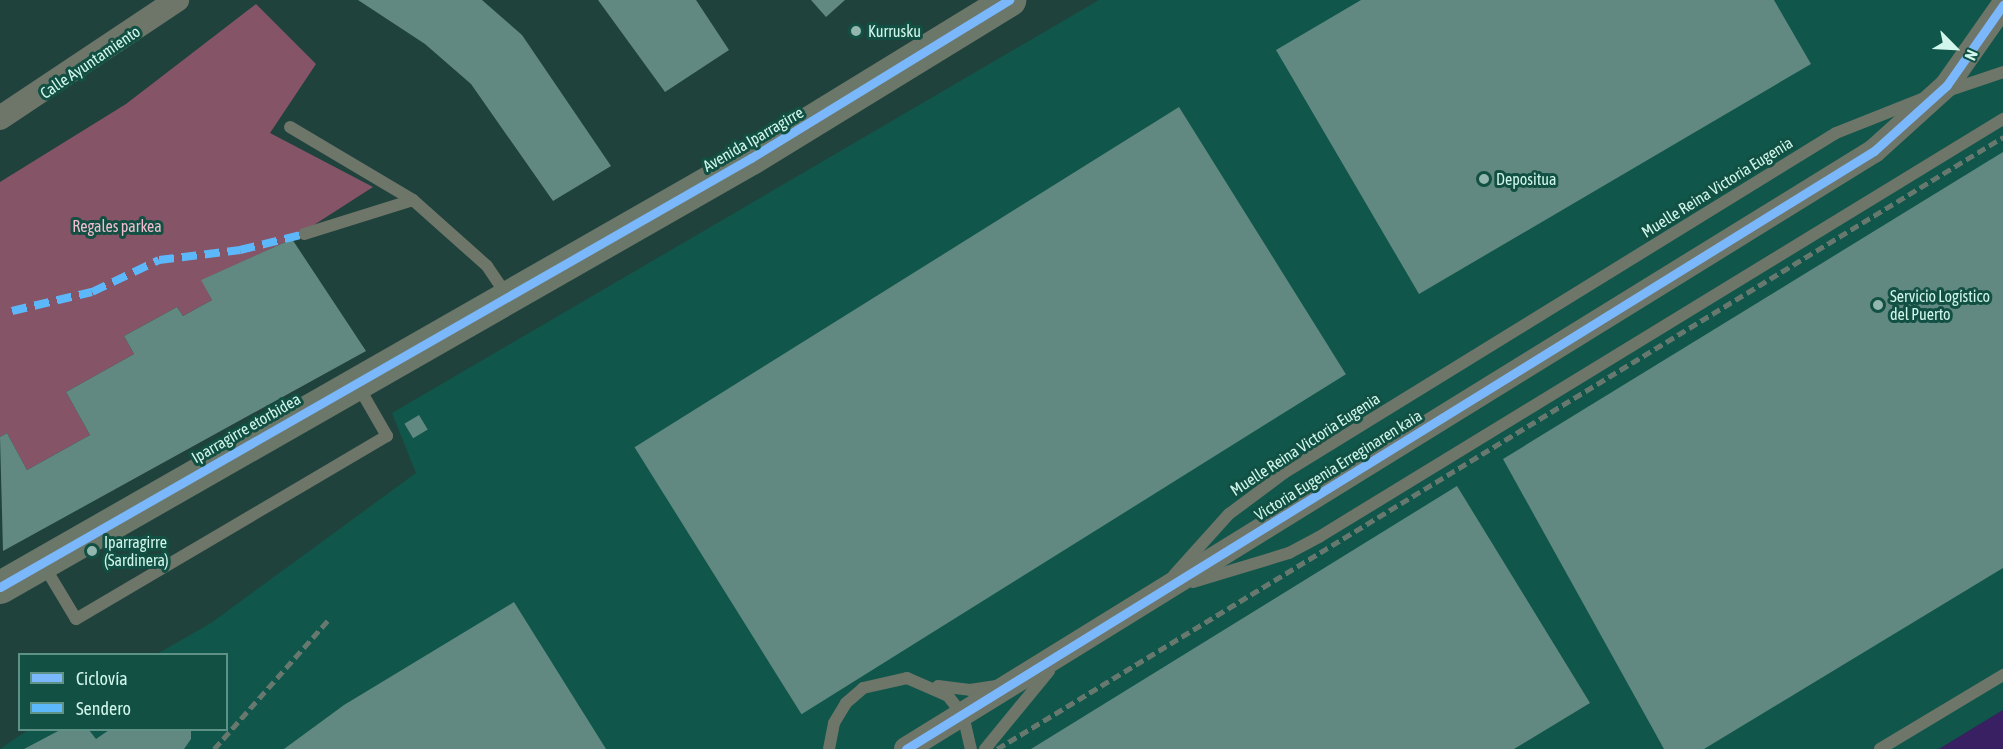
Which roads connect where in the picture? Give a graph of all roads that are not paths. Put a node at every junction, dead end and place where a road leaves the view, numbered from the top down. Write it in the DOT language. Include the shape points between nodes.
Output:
graph roads {
  1 [pos="177,0"];
  2 [pos="1009,0"];
  3 [pos="2003,5"];
  4 [pos="2003,72"];
  5 [pos="0,118"];
  6 [pos="2003,118"];
  7 [pos="290,127"];
  8 [pos="413,200"];
  9 [pos="304,234"];
  10 [pos="506,294"];
  11 [pos="355,381"];
  12 [pos="42,563"];
  13 [pos="0,587"];
  14 [pos="1139,605"];
  15 [pos="1083,640"];
  16 [pos="1030,674"];
  17 [pos="2003,675"];
  18 [pos="929,684"];
  19 [pos="963,715"];
  20 [pos="829,749"];
  21 [pos="906,749"];
  22 [pos="971,749"];
  23 [pos="985,749"];
  24 [pos="1880,749"];
  1 -- 5 [label="street, Calle Ayuntamiento"];
  2 -- 10 [label="street, Avenida Iparragirre" via="856,97"];
  3 -- 14 [label="street, Victoria Eugenia Erreginaren kaia" via="1967,60 1924,110 1874,151"];
  4 -- 14 [label="lane, Muelle Reina Victoria Eugenia" via="1873,116 1836,133 1284,473 1229,514 1170,579"];
  6 -- 14 [label="lane" via="1319,537 1288,553 1207,577"];
  7 -- 8 [label="lane"];
  8 -- 9 [label="lane"];
  8 -- 10 [label="lane" via="487,266"];
  10 -- 11 [label="street, Iparragirre etorbidea"];
  11 -- 12 [label="street, Iparragirre etorbidea"];
  11 -- 12 [label="lane" via="387,435 76,619"];
  12 -- 13 [label="street, Iparragirre etorbidea"];
  14 -- 15 [label="street, Victoria Eugenia Erreginaren kaia"];
  15 -- 16 [label="street, Victoria Eugenia Erreginaren kaia"];
  15 -- 23 [label="lane" via="1038,682"];
  16 -- 18 [label="lane" via="978,689"];
  16 -- 19 [label="street, Victoria Eugenia Erreginaren kaia"];
  17 -- 24 [label="lane"];
  18 -- 19 [label="lane"];
  18 -- 20 [label="lane" via="908,678 863,688 834,723"];
  19 -- 21 [label="street, Victoria Eugenia Erreginaren kaia"];
  19 -- 22 [label="lane"];
}
